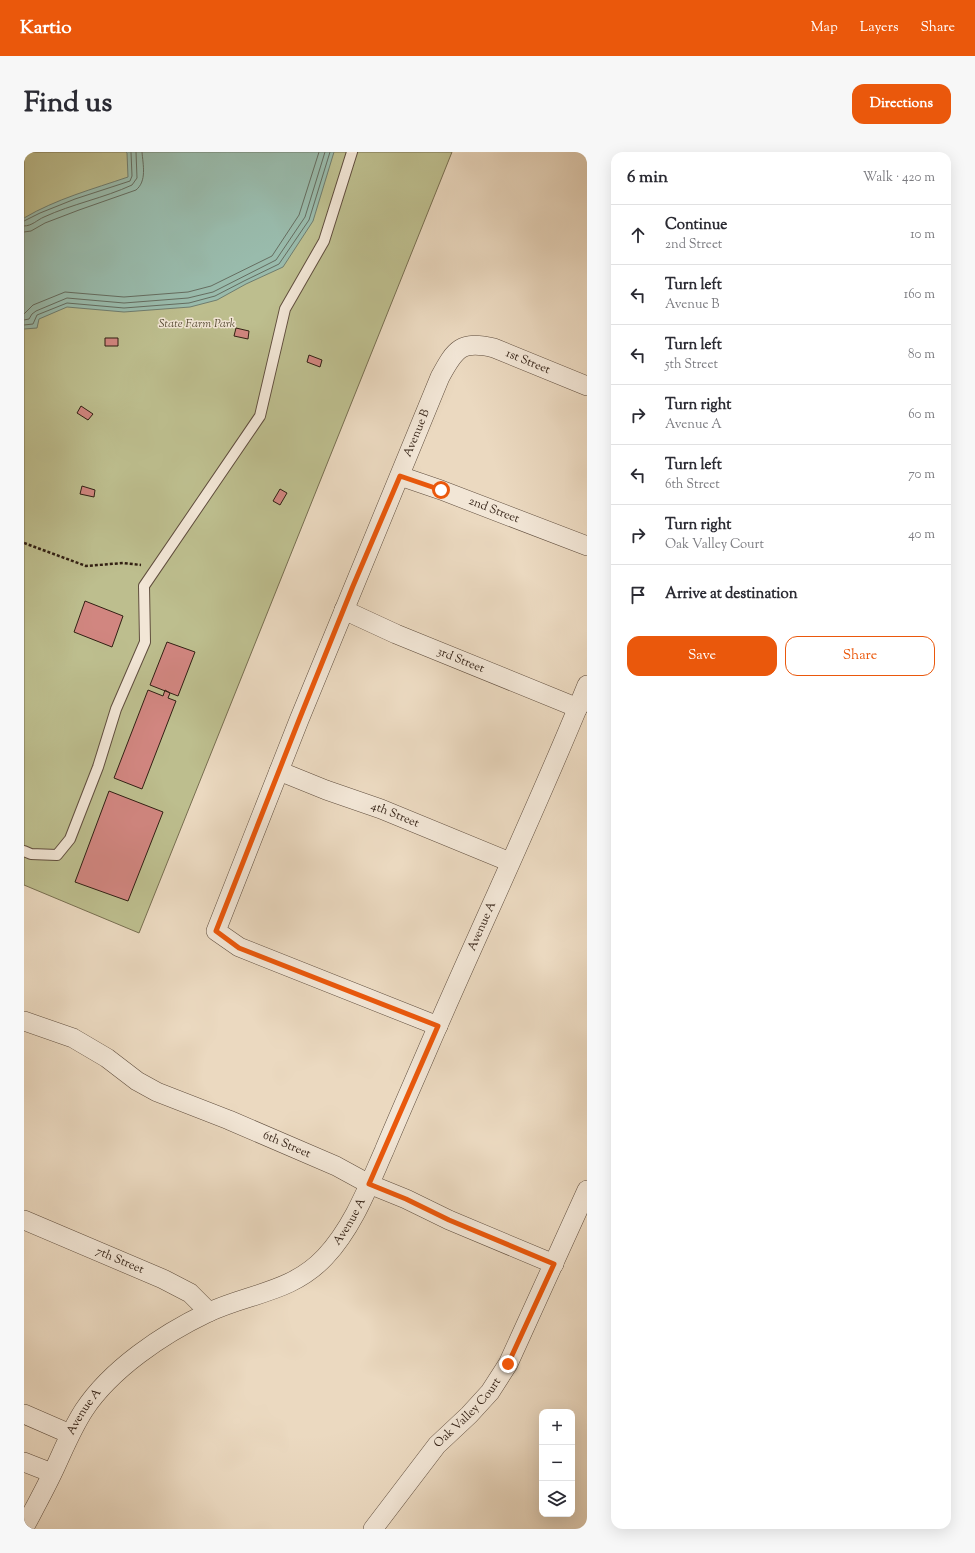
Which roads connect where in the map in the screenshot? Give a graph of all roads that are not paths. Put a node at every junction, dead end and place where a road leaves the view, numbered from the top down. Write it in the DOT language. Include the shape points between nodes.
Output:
graph roads {
  1 [pos="352,152"];
  2 [pos="467,345"];
  3 [pos="587,386"];
  4 [pos="400,476"];
  5 [pos="587,546"];
  6 [pos="344,610"];
  7 [pos="587,685"];
  8 [pos="578,708"];
  9 [pos="279,771"];
  10 [pos="24,852"];
  11 [pos="510,862"];
  12 [pos="24,1021"];
  13 [pos="438,1026"];
  14 [pos="369,1184"];
  15 [pos="587,1190"];
  16 [pos="24,1220"];
  17 [pos="554,1264"];
  18 [pos="209,1312"];
  19 [pos="24,1414"];
  20 [pos="70,1434"];
  21 [pos="24,1462"];
  22 [pos="52,1473"];
  23 [pos="24,1528"];
  24 [pos="373,1529"];
  1 -- 10 [label="lane" via="324,241 285,309 260,416 144,586 145,642 116,709 98,767 70,839 57,855"];
  2 -- 3 [label="street, 1st Street" via="494,348"];
  2 -- 4 [label="street, Avenue B" via="454,354 440,377"];
  4 -- 5 [label="street, 2nd Street"];
  4 -- 6 [label="street, Avenue B"];
  6 -- 8 [label="street, 3rd Street" via="396,634"];
  6 -- 9 [label="street, Avenue B"];
  7 -- 8 [label="street, Avenue A"];
  8 -- 11 [label="street, Avenue A"];
  9 -- 11 [label="street, 4th Street" via="381,809"];
  9 -- 13 [label="street, Avenue B" via="216,931 239,948"];
  11 -- 13 [label="street, Avenue A"];
  12 -- 14 [label="street, 6th Street" via="74,1038 157,1092 336,1166"];
  13 -- 14 [label="street, Avenue A"];
  14 -- 17 [label="street, 6th Street"];
  14 -- 18 [label="street, Avenue A" via="340,1239 307,1273 281,1288"];
  15 -- 17 [label="street, Oak Valley Court"];
  16 -- 18 [label="street, 7th Street" via="163,1279 190,1293"];
  17 -- 24 [label="street, Oak Valley Court" via="508,1364 490,1392 437,1445"];
  18 -- 20 [label="street, Avenue A" via="179,1328 121,1368 102,1387"];
  19 -- 20 [label="street"];
  20 -- 22 [label="street, Avenue A"];
  21 -- 22 [label="street"];
  22 -- 23 [label="street, Avenue A"];
}
